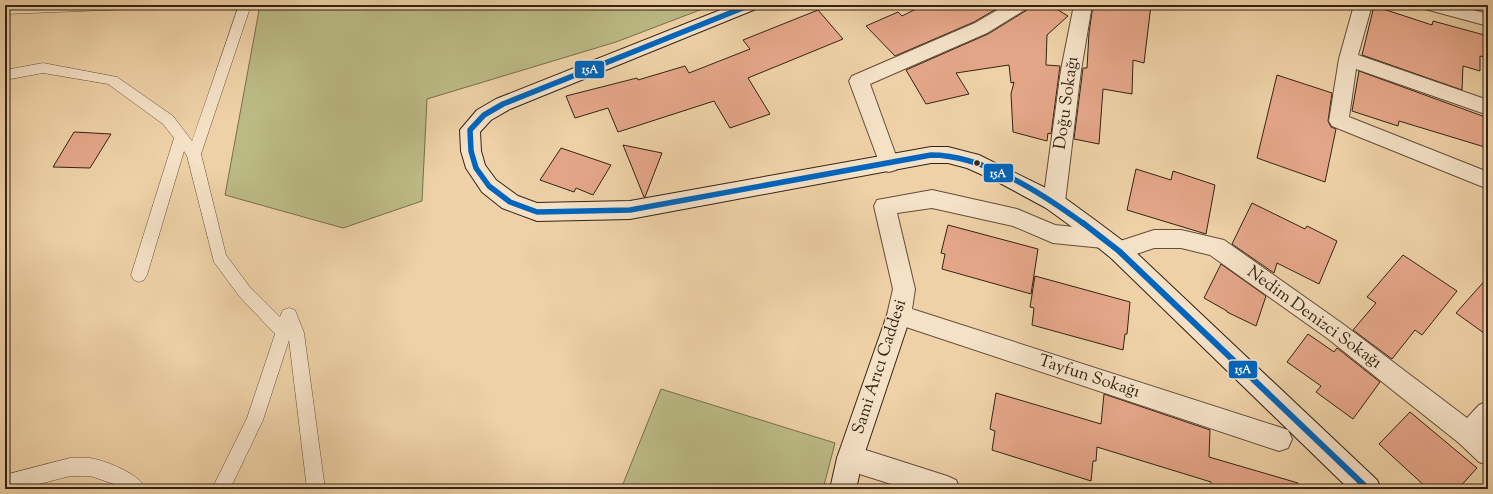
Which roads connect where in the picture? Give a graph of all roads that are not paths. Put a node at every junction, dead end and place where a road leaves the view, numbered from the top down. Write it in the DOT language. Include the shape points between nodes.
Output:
graph roads {
  1 [pos="132,5"];
  2 [pos="245,5"];
  3 [pos="750,5"];
  4 [pos="1020,5"];
  5 [pos="1083,5"];
  6 [pos="1363,5"];
  7 [pos="1431,5"];
  8 [pos="5,10"];
  9 [pos="1488,20"];
  10 [pos="1348,58"];
  11 [pos="5,75"];
  12 [pos="1488,108"];
  13 [pos="181,137"];
  14 [pos="194,154"];
  15 [pos="889,164"];
  16 [pos="1488,181"];
  17 [pos="1054,202"];
  18 [pos="1111,245"];
  19 [pos="139,275"];
  20 [pos="899,315"];
  21 [pos="284,332"];
  22 [pos="1488,413"];
  23 [pos="1468,434"];
  24 [pos="1280,439"];
  25 [pos="1488,453"];
  26 [pos="850,458"];
  27 [pos="5,484"];
  28 [pos="137,489"];
  29 [pos="221,489"];
  30 [pos="316,489"];
  31 [pos="843,489"];
  32 [pos="947,489"];
  33 [pos="1368,489"];
  1 -- 8 [label="lane"];
  2 -- 14 [label="lane"];
  3 -- 15 [label="street" via="503,104 484,115 470,130 471,151 476,168 489,186 510,202 537,212 630,210"];
  4 -- 15 [label="street" via="981,28 859,81"];
  5 -- 17 [label="street, Doğu Sokağı" via="1071,70"];
  6 -- 10 [label="street"];
  7 -- 9 [label="street"];
  10 -- 12 [label="street"];
  10 -- 16 [label="street" via="1339,121"];
  11 -- 13 [label="lane" via="43,68 112,80 168,120"];
  13 -- 14 [label="lane"];
  13 -- 19 [label="lane"];
  14 -- 21 [label="lane" via="219,257 244,291"];
  15 -- 17 [label="street" via="931,155 948,155 972,162"];
  17 -- 18 [label="street"];
  18 -- 20 [label="street, Sami Arıcı Caddesi" via="1053,234 1017,218 932,199 885,206 904,289"];
  18 -- 23 [label="street, Nedim Denizci Sokağı" via="1154,239 1181,240 1216,247 1335,331"];
  18 -- 33 [label="street"];
  20 -- 24 [label="street, Tayfun Sokağı"];
  20 -- 26 [label="street, Sami Arıcı Caddesi"];
  21 -- 29 [label="lane" via="255,420"];
  21 -- 30 [label="lane" via="290,315 296,333"];
  22 -- 23 [label="street"];
  23 -- 25 [label="street, Nedim Denizci Sokağı"];
  26 -- 31 [label="street, Sami Arıcı Caddesi"];
  26 -- 32 [label="street"];
  27 -- 28 [label="lane" via="70,467 90,468 119,477"];
}
